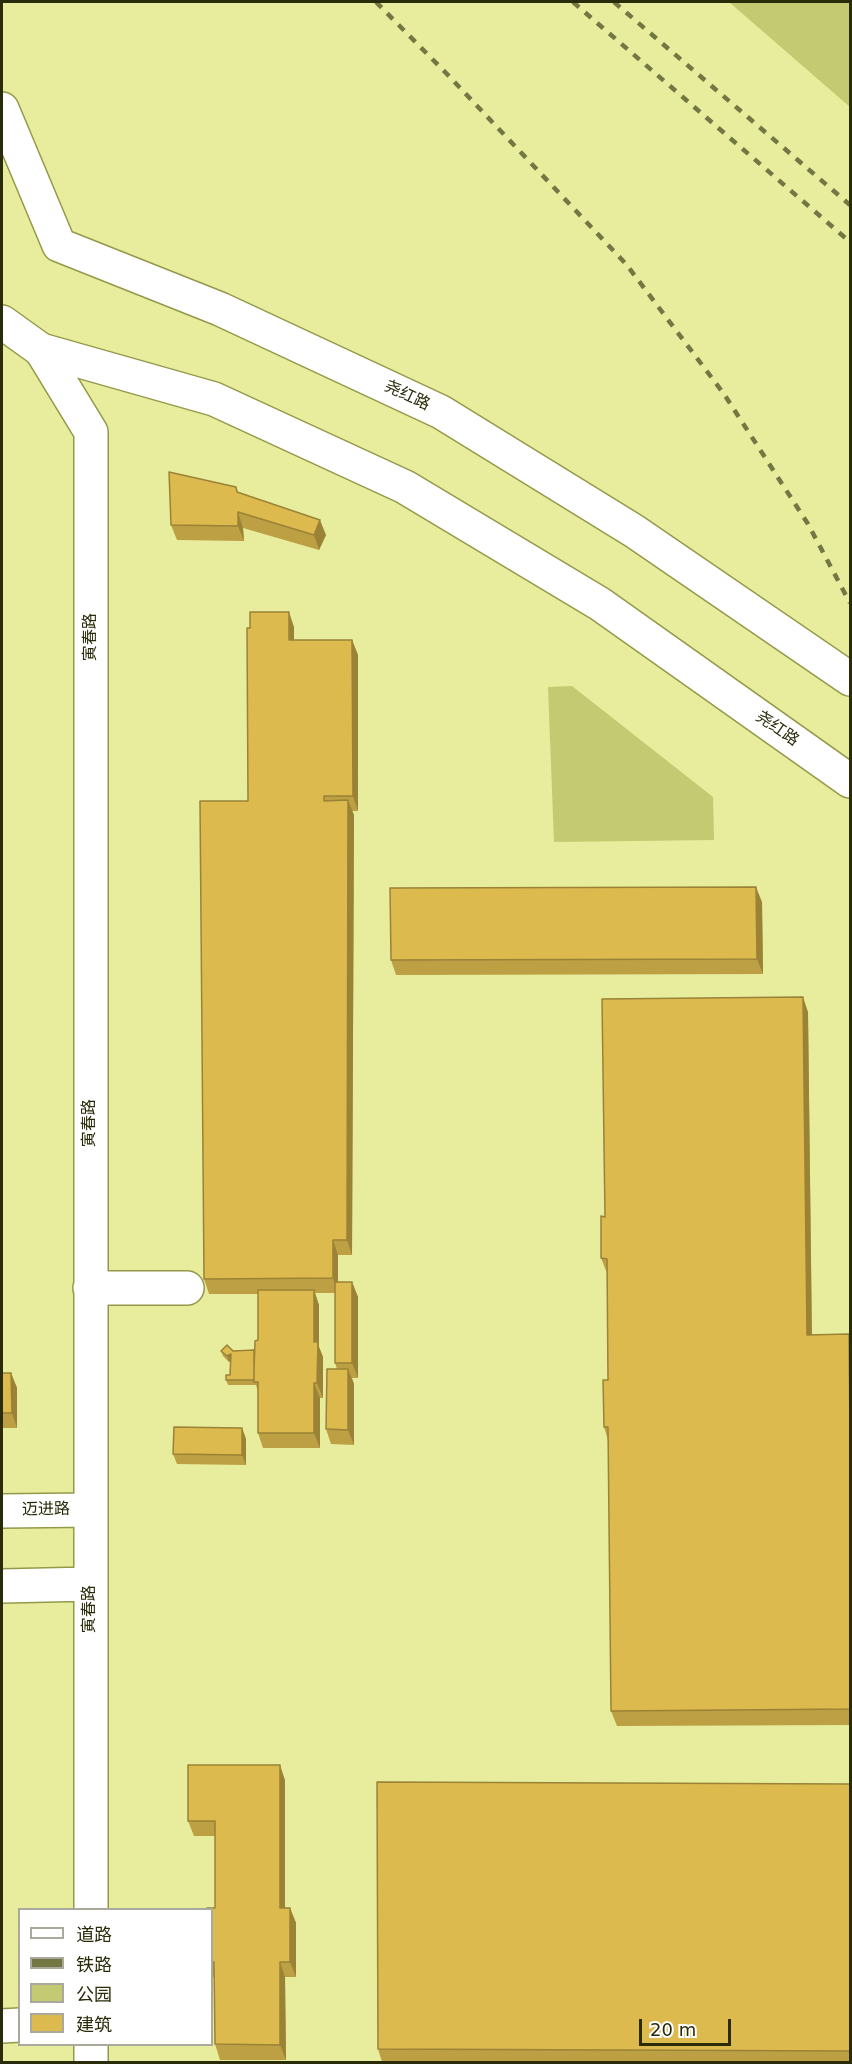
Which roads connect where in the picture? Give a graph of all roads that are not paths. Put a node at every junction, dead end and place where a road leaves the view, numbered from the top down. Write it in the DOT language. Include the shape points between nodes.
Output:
graph roads {
  1 [pos="2,109"];
  2 [pos="2,322"];
  3 [pos="41,350"];
  4 [pos="850,680"];
  5 [pos="850,781"];
  6 [pos="90,1288"];
  7 [pos="186,1288"];
  8 [pos="90,1510"];
  9 [pos="2,1511"];
  10 [pos="90,1584"];
  11 [pos="2,1586"];
  12 [pos="91,1908"];
  13 [pos="18,2025"];
  14 [pos="2,2026"];
  15 [pos="91,2046"];
  16 [pos="91,2062"];
  1 -- 4 [label="main road, 尧红路" via="59,245 220,309 441,412 634,531"];
  2 -- 3 [label="main road, 尧红路"];
  3 -- 5 [label="main road, 尧红路" via="214,399 405,487 600,604"];
  3 -- 6 [label="main road, 寅春路" via="91,432"];
  6 -- 7 [label="main road"];
  6 -- 8 [label="main road, 寅春路"];
  8 -- 9 [label="main road, 迈进路"];
  8 -- 10 [label="main road, 寅春路"];
  10 -- 11 [label="main road"];
  10 -- 12 [label="main road, 寅春路"];
  13 -- 14 [label="main road"];
  15 -- 16 [label="main road"];
}
